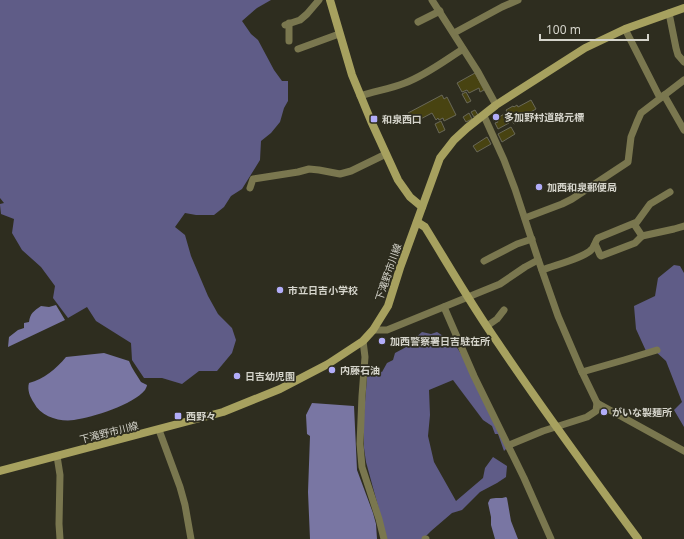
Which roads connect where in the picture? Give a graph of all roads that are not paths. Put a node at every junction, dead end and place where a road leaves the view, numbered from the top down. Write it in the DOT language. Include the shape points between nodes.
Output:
graph roads {
  1 [pos="319,0"];
  2 [pos="330,0"];
  3 [pos="432,0"];
  4 [pos="518,0"];
  5 [pos="684,8"];
  6 [pos="440,11"];
  7 [pos="669,13"];
  8 [pos="418,22"];
  9 [pos="625,29"];
  10 [pos="454,33"];
  11 [pos="339,34"];
  12 [pos="289,41"];
  13 [pos="298,49"];
  14 [pos="464,50"];
  15 [pos="684,62"];
  16 [pos="684,80"];
  17 [pos="360,96"];
  18 [pos="662,97"];
  19 [pos="496,105"];
  20 [pos="484,116"];
  21 [pos="684,130"];
  22 [pos="386,154"];
  23 [pos="250,188"];
  24 [pos="670,192"];
  25 [pos="422,207"];
  26 [pos="525,218"];
  27 [pos="417,222"];
  28 [pos="634,224"];
  29 [pos="684,226"];
  30 [pos="642,236"];
  31 [pos="532,239"];
  32 [pos="594,246"];
  33 [pos="538,260"];
  34 [pos="484,261"];
  35 [pos="542,270"];
  36 [pos="467,297"];
  37 [pos="444,307"];
  38 [pos="504,310"];
  39 [pos="487,326"];
  40 [pos="373,330"];
  41 [pos="363,341"];
  42 [pos="657,350"];
  43 [pos="582,372"];
  44 [pos="597,403"];
  45 [pos="556,427"];
  46 [pos="159,430"];
  47 [pos="509,445"];
  48 [pos="684,450"];
  49 [pos="57,456"];
  50 [pos="0,471"];
  51 [pos="60,539"];
  52 [pos="191,539"];
  53 [pos="384,539"];
  54 [pos="551,539"];
  55 [pos="638,539"];
  1 -- 12 [label="street" via="300,20 287,24"];
  2 -- 11 [label="main road"];
  3 -- 6 [label="street"];
  4 -- 10 [label="street"];
  5 -- 7 [label="main road, 下滝野市川線"];
  6 -- 8 [label="street"];
  6 -- 10 [label="street"];
  7 -- 9 [label="main road, 下滝野市川線"];
  7 -- 15 [label="street" via="678,55"];
  9 -- 18 [label="street"];
  9 -- 19 [label="main road, 下滝野市川線" via="585,48"];
  10 -- 14 [label="street"];
  11 -- 13 [label="street"];
  11 -- 17 [label="main road"];
  14 -- 17 [label="street" via="426,73 395,87"];
  14 -- 19 [label="street"];
  16 -- 18 [label="street"];
  17 -- 22 [label="main road"];
  18 -- 21 [label="street"];
  18 -- 26 [label="street" via="641,113 631,137 628,162 572,199"];
  19 -- 20 [label="main road, 下滝野市川線"];
  20 -- 25 [label="main road, 下滝野市川線" via="454,140 440,158"];
  20 -- 26 [label="street" via="504,160"];
  22 -- 23 [label="street" via="340,174 309,169 253,179"];
  22 -- 25 [label="main road" via="398,180 410,197"];
  24 -- 28 [label="street" via="650,204"];
  25 -- 27 [label="main road, 下滝野市川線"];
  26 -- 31 [label="street"];
  27 -- 36 [label="main road" via="425,227"];
  27 -- 40 [label="main road, 下滝野市川線" via="388,306"];
  28 -- 30 [label="street"];
  28 -- 32 [label="street" via="601,236"];
  29 -- 30 [label="street"];
  30 -- 32 [label="street" via="635,243 601,256"];
  31 -- 33 [label="street"];
  31 -- 34 [label="street"];
  32 -- 35 [label="street" via="584,255"];
  33 -- 35 [label="street"];
  33 -- 36 [label="street" via="500,284"];
  35 -- 43 [label="street"];
  36 -- 37 [label="street"];
  36 -- 39 [label="main road"];
  37 -- 40 [label="street" via="387,330"];
  37 -- 47 [label="street" via="474,376"];
  38 -- 39 [label="street"];
  39 -- 45 [label="main road"];
  40 -- 41 [label="main road, 下滝野市川線"];
  41 -- 46 [label="main road, 下滝野市川線" via="328,364 280,389 223,412"];
  41 -- 53 [label="street" via="365,357 362,467"];
  42 -- 43 [label="street"];
  43 -- 44 [label="street"];
  44 -- 45 [label="street" via="596,411 587,417"];
  44 -- 48 [label="street"];
  45 -- 47 [label="street"];
  45 -- 55 [label="main road"];
  46 -- 49 [label="main road, 下滝野市川線"];
  46 -- 52 [label="street" via="182,493"];
  47 -- 54 [label="street"];
  49 -- 50 [label="main road, 下滝野市川線"];
  49 -- 51 [label="street" via="60,475"];
}
